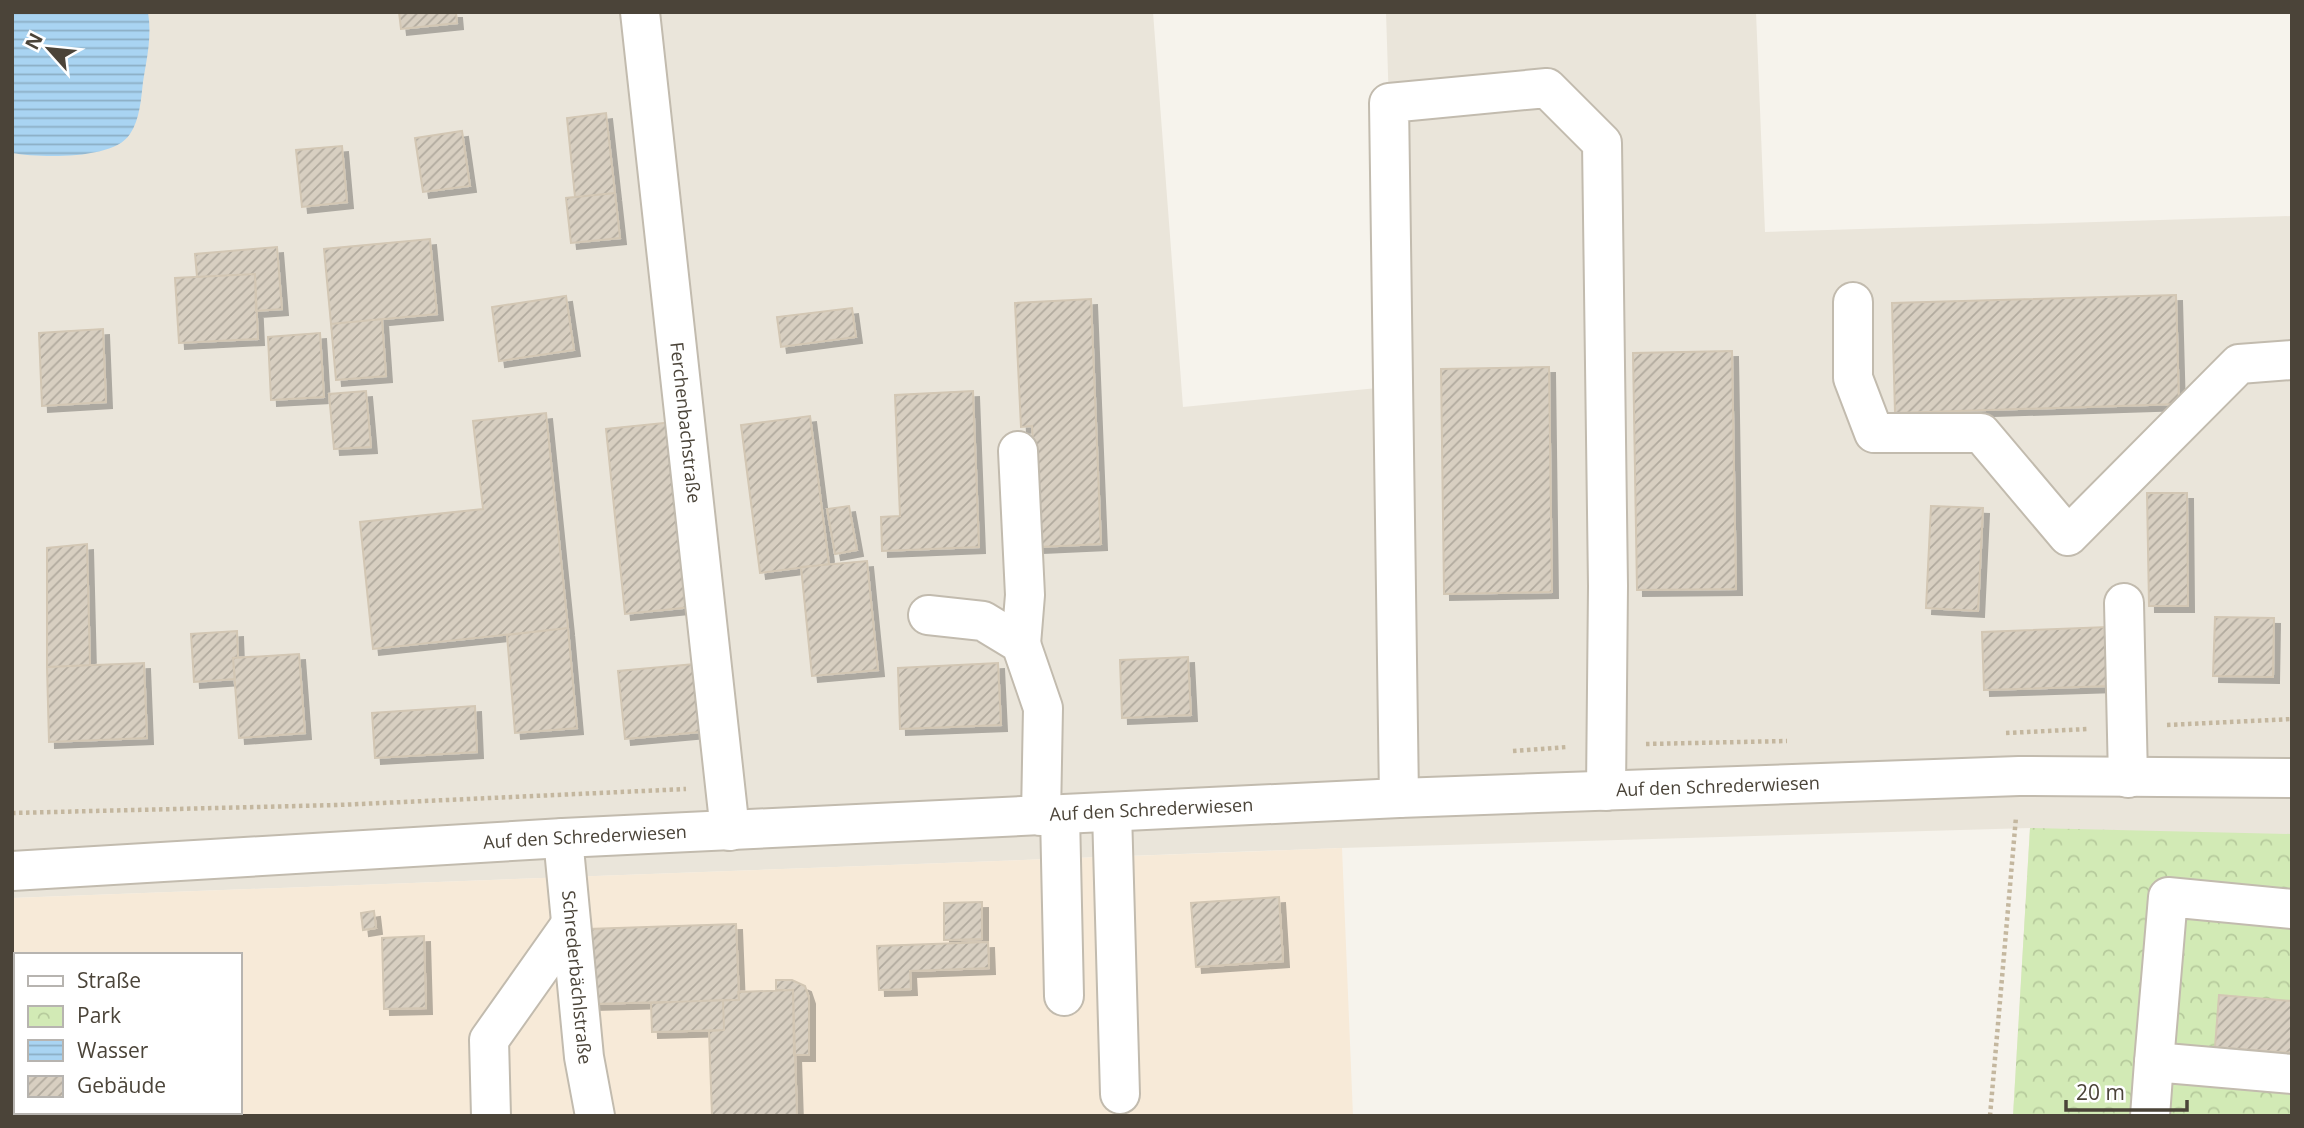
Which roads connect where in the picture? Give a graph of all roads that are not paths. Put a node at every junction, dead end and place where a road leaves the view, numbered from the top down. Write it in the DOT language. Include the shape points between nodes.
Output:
graph roads {
  1 [pos="640,12"];
  2 [pos="1853,302"];
  3 [pos="2292,360"];
  4 [pos="1018,451"];
  5 [pos="2124,603"];
  6 [pos="929,615"];
  7 [pos="1021,644"];
  8 [pos="2128,778"];
  9 [pos="2292,778"];
  10 [pos="1606,791"];
  11 [pos="1399,798"];
  12 [pos="1112,812"];
  13 [pos="1051,816"];
  14 [pos="730,831"];
  15 [pos="563,838"];
  16 [pos="12,871"];
  17 [pos="2292,909"];
  18 [pos="571,924"];
  19 [pos="1064,996"];
  20 [pos="2154,1062"];
  21 [pos="2292,1074"];
  22 [pos="1120,1094"];
  23 [pos="491,1116"];
  24 [pos="595,1116"];
  25 [pos="2150,1116"];
  1 -- 14 [label="street, Ferchenbachstraße"];
  2 -- 3 [label="street" via="1853,377 1874,433 1981,433 2068,536 2239,365"];
  4 -- 7 [label="street" via="1025,595"];
  5 -- 8 [label="street"];
  6 -- 7 [label="street" via="983,621"];
  7 -- 13 [label="street" via="1043,708"];
  8 -- 9 [label="street, Auf den Schrederwiesen"];
  8 -- 10 [label="street, Auf den Schrederwiesen" via="2019,776"];
  10 -- 11 [label="street, Auf den Schrederwiesen"];
  10 -- 11 [label="street" via="1602,143 1547,88 1390,103"];
  11 -- 12 [label="street, Auf den Schrederwiesen"];
  12 -- 13 [label="street, Auf den Schrederwiesen"];
  12 -- 22 [label="street"];
  13 -- 14 [label="street, Auf den Schrederwiesen"];
  13 -- 19 [label="street"];
  14 -- 15 [label="street, Auf den Schrederwiesen"];
  15 -- 16 [label="street, Auf den Schrederwiesen"];
  15 -- 18 [label="street, Schrederbächlstraße"];
  17 -- 20 [label="street" via="2168,897"];
  18 -- 23 [label="street" via="489,1040"];
  18 -- 24 [label="street, Schrederbächlstraße" via="584,1057"];
  20 -- 21 [label="street"];
  20 -- 25 [label="street"];
}
